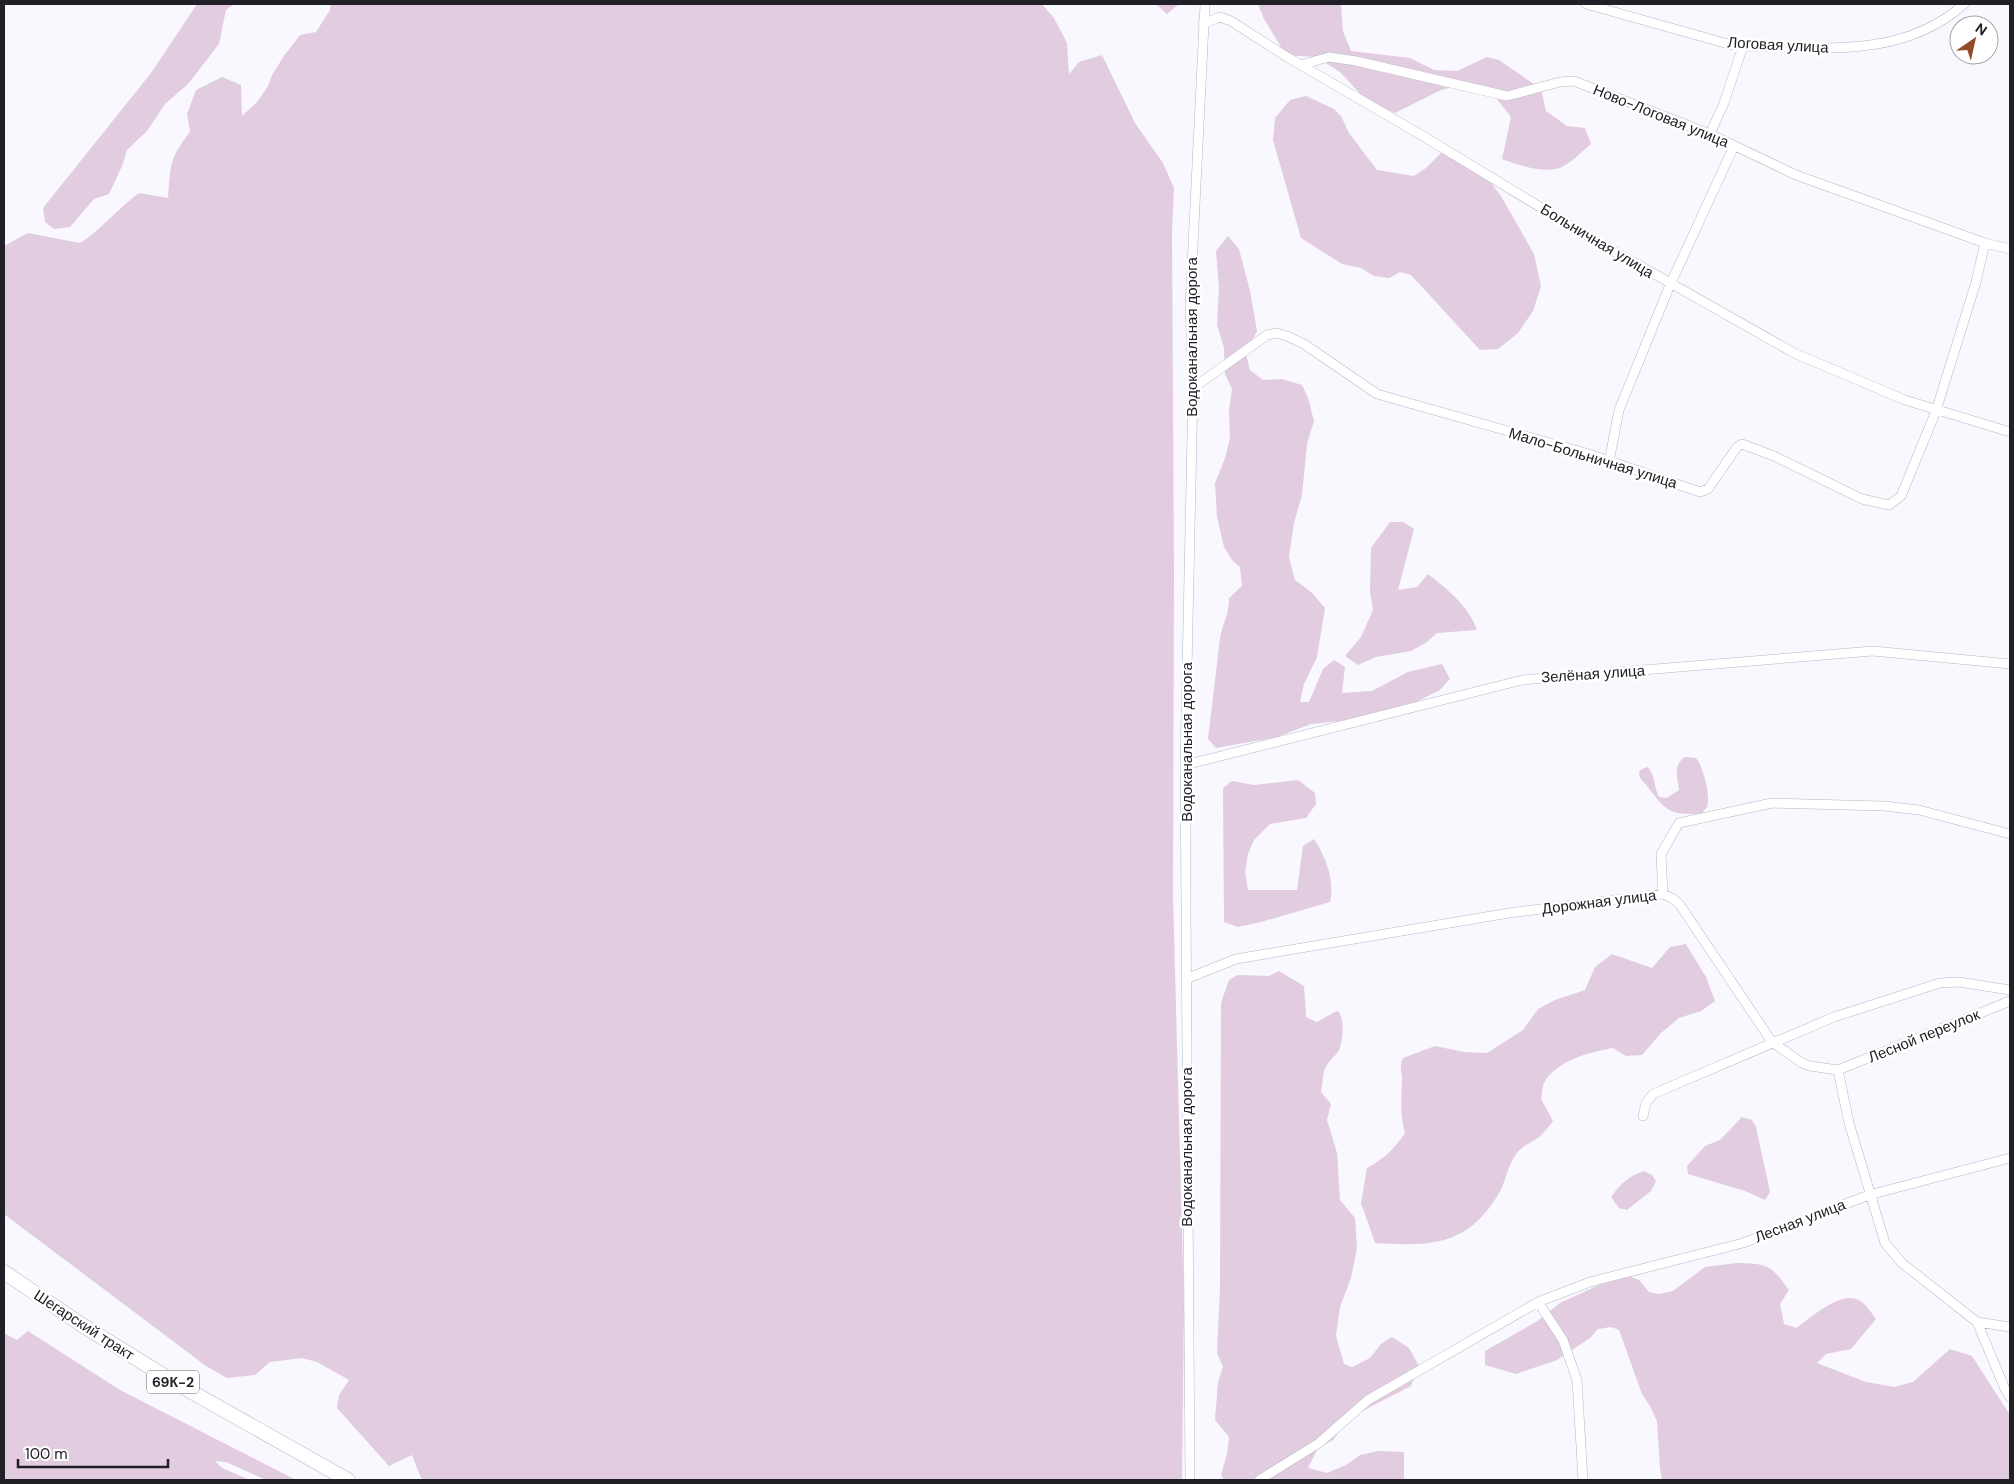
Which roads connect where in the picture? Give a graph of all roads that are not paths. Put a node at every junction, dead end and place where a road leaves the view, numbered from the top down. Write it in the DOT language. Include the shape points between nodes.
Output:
graph roads {
  1 [pos="1205,4"];
  2 [pos="1586,4"];
  3 [pos="1964,4"];
  4 [pos="1203,24"];
  5 [pos="1743,46"];
  6 [pos="1301,65"];
  7 [pos="1710,134"];
  8 [pos="1734,146"];
  9 [pos="1985,243"];
  10 [pos="2010,249"];
  11 [pos="1670,285"];
  12 [pos="1193,388"];
  13 [pos="1936,411"];
  14 [pos="2010,432"];
  15 [pos="1609,462"];
  16 [pos="2010,664"];
  17 [pos="1185,765"];
  18 [pos="2010,834"];
  19 [pos="1663,894"];
  20 [pos="1186,979"];
  21 [pos="2010,990"];
  22 [pos="2010,1001"];
  23 [pos="1772,1042"];
  24 [pos="1838,1070"];
  25 [pos="1644,1116"];
  26 [pos="2010,1158"];
  27 [pos="1869,1195"];
  28 [pos="4,1272"];
  29 [pos="1538,1302"];
  30 [pos="1977,1322"];
  31 [pos="2010,1327"];
  32 [pos="2010,1397"];
  33 [pos="348,1480"];
  34 [pos="1190,1480"];
  35 [pos="1260,1480"];
  36 [pos="1583,1480"];
  1 -- 4 [label="street, Водоканальная дорога"];
  2 -- 5 [label="street, Логовая улица"];
  3 -- 5 [label="street, Логовая улица" via="1944,20 1892,42 1849,48"];
  4 -- 6 [label="street, Больничная улица" via="1226,18"];
  4 -- 12 [label="street, Водоканальная дорога" via="1190,306"];
  5 -- 7 [label="street"];
  6 -- 7 [label="street, Ново-Логовая улица" via="1330,57 1507,96 1574,81"];
  6 -- 11 [label="street, Больничная улица"];
  7 -- 8 [label="street, Ново-Логовая улица"];
  8 -- 9 [label="street, Ново-Логовая улица" via="1796,175"];
  8 -- 11 [label="street"];
  9 -- 10 [label="street, Ново-Логовая улица"];
  9 -- 13 [label="street"];
  11 -- 13 [label="street, Больничная улица" via="1794,353"];
  11 -- 15 [label="street" via="1619,410"];
  12 -- 15 [label="street, Мало-Больничная улица" via="1267,335 1276,333 1304,344 1377,394"];
  12 -- 17 [label="street, Водоканальная дорога"];
  13 -- 14 [label="street, Больничная улица"];
  13 -- 15 [label="street, Мало-Больничная улица" via="1900,496 1889,505 1862,499 1742,444 1708,488 1700,492"];
  16 -- 17 [label="street, Зелёная улица" via="1873,650 1522,680"];
  17 -- 20 [label="street, Водоканальная дорога"];
  18 -- 19 [label="street" via="1919,810 1772,803 1679,823 1661,854"];
  19 -- 20 [label="street, Дорожная улица" via="1509,913 1236,959"];
  19 -- 23 [label="street, Дорожная улица" via="1680,905"];
  20 -- 34 [label="street, Водоканальная дорога"];
  21 -- 23 [label="street" via="1959,982 1940,983 1834,1017"];
  22 -- 24 [label="street, Лесной переулок"];
  23 -- 24 [label="street, Дорожная улица" via="1802,1063"];
  23 -- 25 [label="street" via="1653,1094 1646,1103"];
  24 -- 27 [label="street"];
  26 -- 27 [label="street, Лесная улица"];
  27 -- 29 [label="street, Лесная улица" via="1743,1243 1590,1282"];
  27 -- 30 [label="street" via="1885,1243 1892,1254"];
  28 -- 33 [label="main road, Шегарский тракт / 69К-2" via="174,1382"];
  29 -- 35 [label="street, Лесная улица" via="1368,1400 1319,1443"];
  29 -- 36 [label="street" via="1563,1340 1577,1380"];
  30 -- 31 [label="street"];
  30 -- 32 [label="street"];
}
